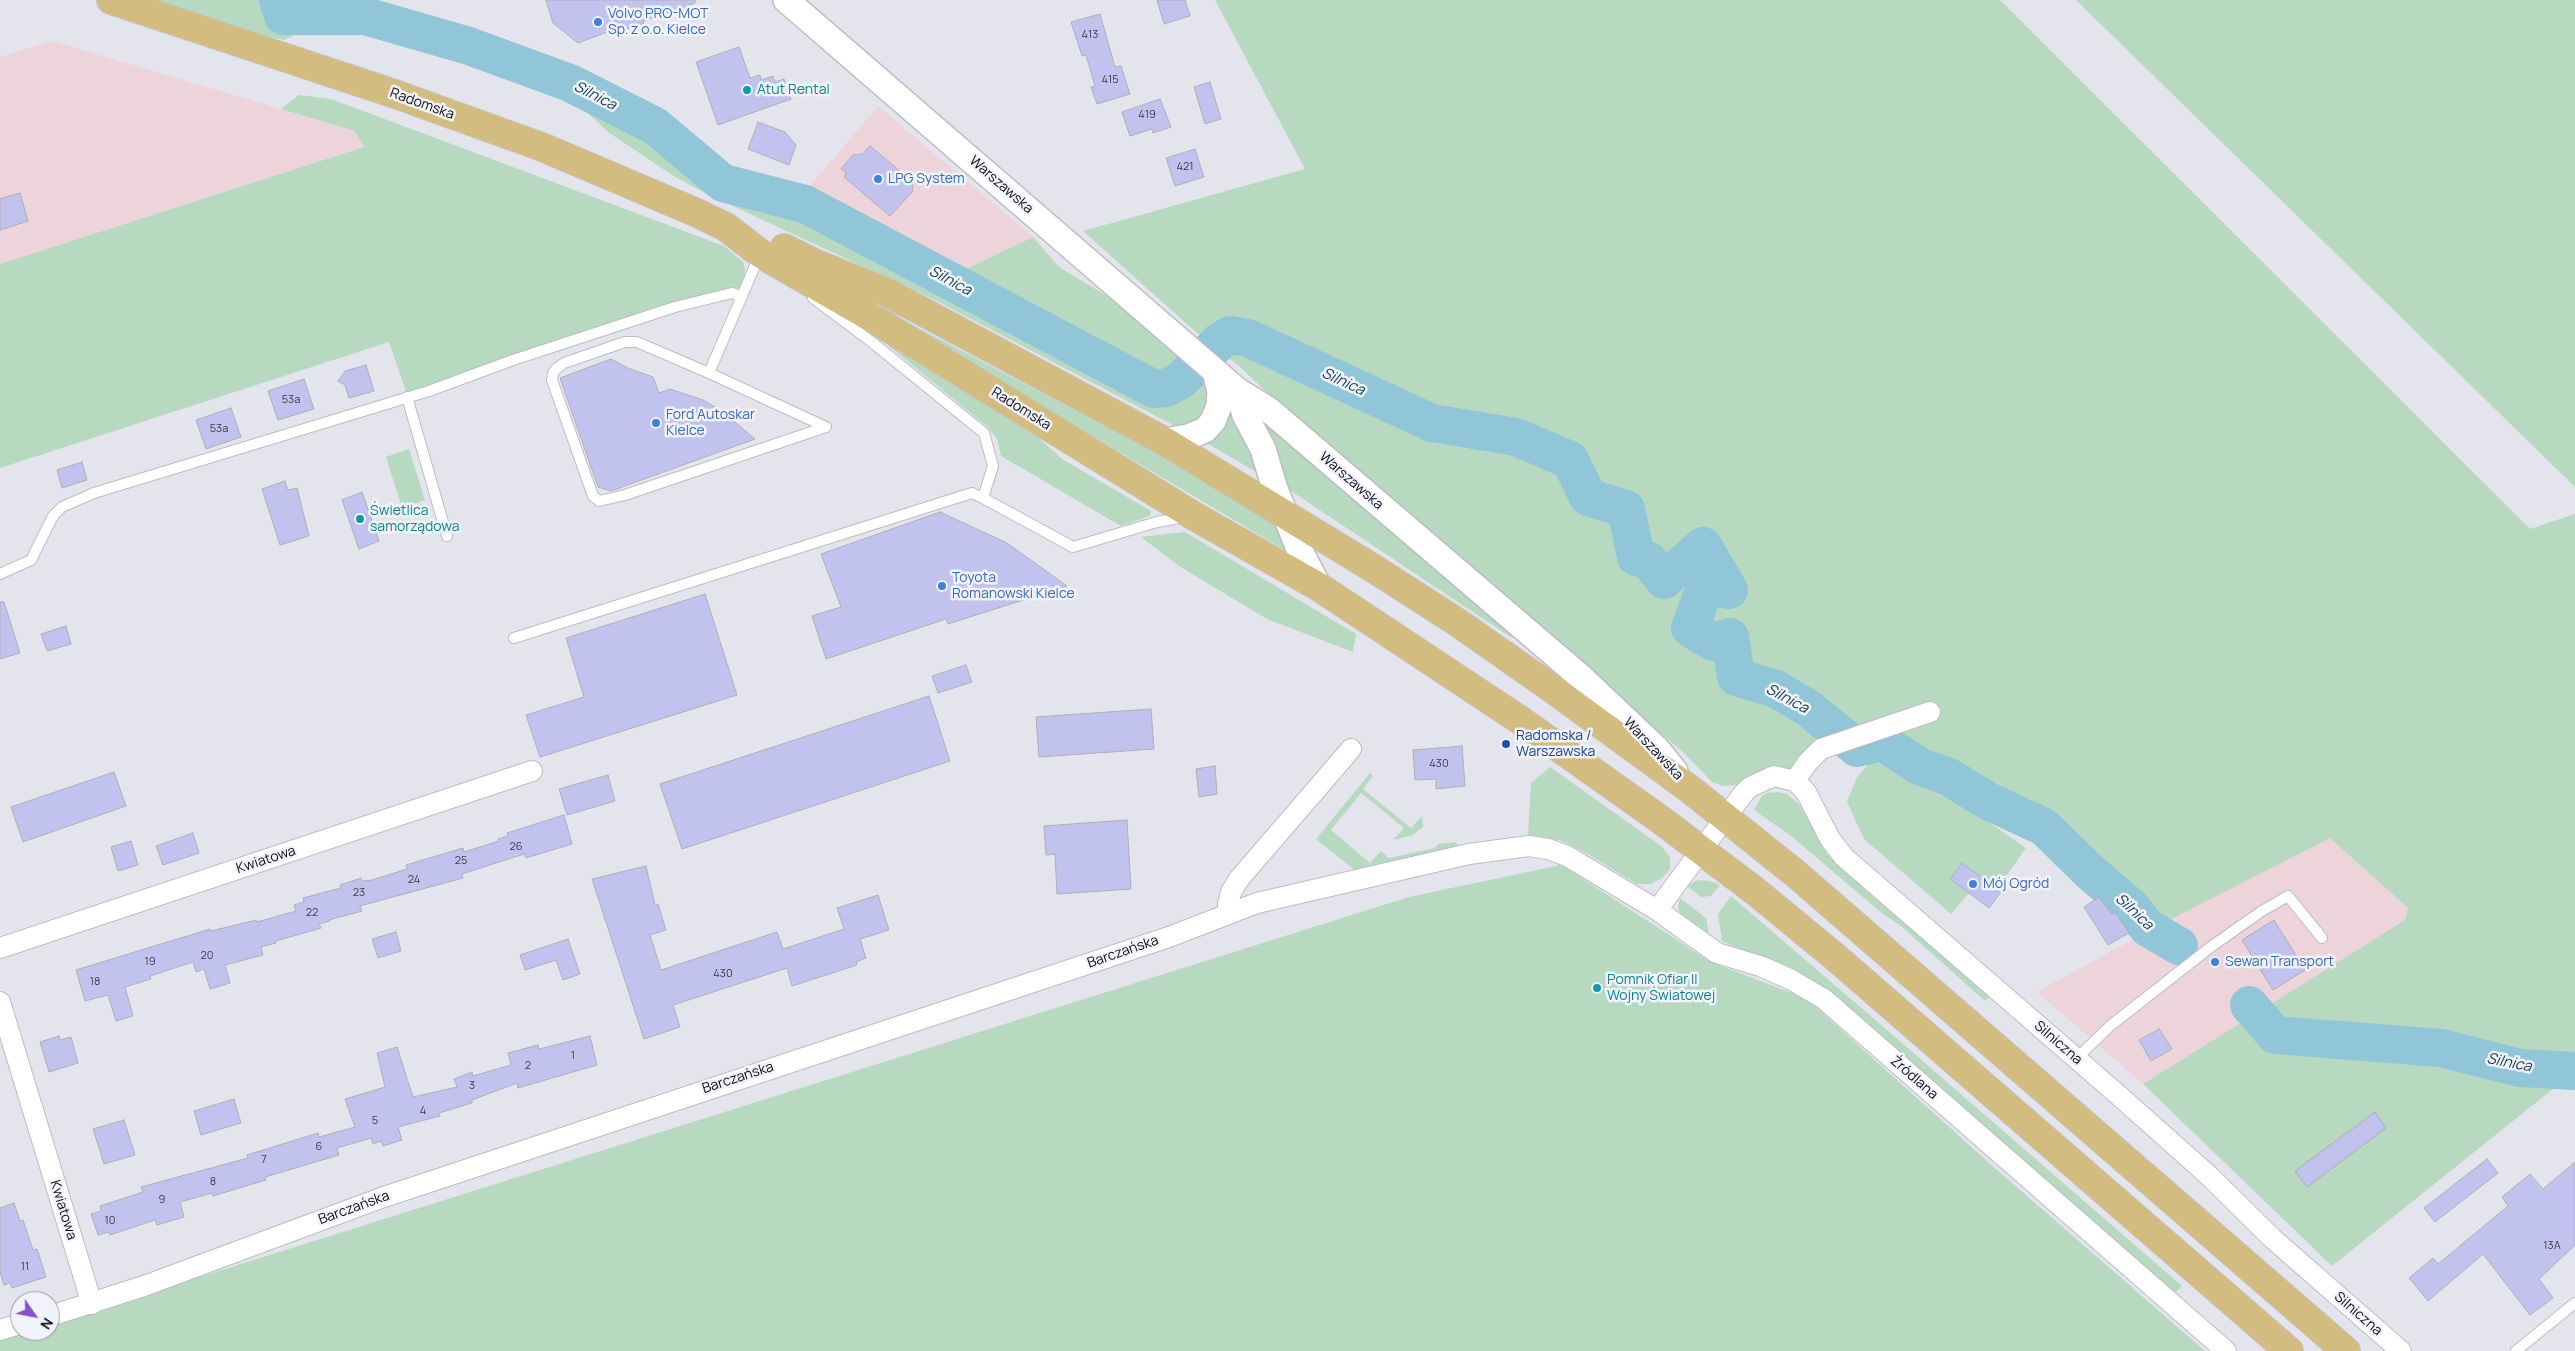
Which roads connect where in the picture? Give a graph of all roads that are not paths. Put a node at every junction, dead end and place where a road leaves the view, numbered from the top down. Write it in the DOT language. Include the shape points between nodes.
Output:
graph roads {
  1 [pos="111,0"];
  2 [pos="786,0"];
  3 [pos="726,227"];
  4 [pos="766,257"];
  5 [pos="742,297"];
  6 [pos="1216,371"];
  7 [pos="708,373"];
  8 [pos="1238,391"];
  9 [pos="407,397"];
  10 [pos="1164,441"];
  11 [pos="983,498"];
  12 [pos="1284,512"];
  13 [pos="1194,516"];
  14 [pos="447,536"];
  15 [pos="0,574"];
  16 [pos="1319,587"];
  17 [pos="514,638"];
  18 [pos="1930,712"];
  19 [pos="1351,749"];
  20 [pos="532,771"];
  21 [pos="1795,781"];
  22 [pos="1691,790"];
  23 [pos="1725,817"];
  24 [pos="1701,850"];
  25 [pos="1567,856"];
  26 [pos="1657,910"];
  27 [pos="1229,914"];
  28 [pos="2322,938"];
  29 [pos="0,948"];
  30 [pos="0,1002"];
  31 [pos="2076,1059"];
  32 [pos="2575,1303"];
  33 [pos="92,1304"];
  34 [pos="60,1313"];
  35 [pos="2226,1351"];
  36 [pos="2289,1351"];
  37 [pos="2346,1351"];
  38 [pos="2401,1351"];
  39 [pos="2516,1351"];
  1 -- 3 [label="main road, Radomska" via="396,94 542,147"];
  2 -- 6 [label="street, Warszawska"];
  3 -- 4 [label="main road, Radomska"];
  3 -- 10 [label="main road, Radomska" via="768,239 814,263 886,292"];
  4 -- 5 [label="lane"];
  4 -- 11 [label="lane" via="797,286 984,433 993,466"];
  4 -- 13 [label="main road, Radomska" via="884,325"];
  5 -- 7 [label="lane"];
  5 -- 9 [label="lane" via="732,293 675,308"];
  6 -- 8 [label="street, Warszawska"];
  6 -- 10 [label="street" via="1220,392 1213,421 1205,430 1188,437"];
  7 -- 7 [label="lane" via="826,427 625,495 599,501 593,496 552,380 556,369 564,363 625,342 637,342"];
  8 -- 12 [label="street" via="1245,415 1264,449"];
  8 -- 22 [label="street, Warszawska" via="1269,410 1582,678 1658,750"];
  9 -- 14 [label="lane"];
  9 -- 15 [label="lane" via="94,493 62,507 53,516 31,560"];
  10 -- 12 [label="main road, Warszawska"];
  11 -- 13 [label="lane" via="1073,547 1157,522"];
  11 -- 17 [label="lane" via="972,493"];
  12 -- 16 [label="street"];
  12 -- 22 [label="main road, Warszawska" via="1460,624"];
  13 -- 16 [label="main road, Radomska"];
  16 -- 24 [label="main road" via="1452,674"];
  18 -- 21 [label="street" via="1821,749"];
  19 -- 27 [label="street" via="1239,879 1231,892"];
  20 -- 29 [label="street, Kwiatowa"];
  21 -- 23 [label="street" via="1774,776 1750,787 1735,801"];
  21 -- 31 [label="street, Silniczna" via="1806,792 1830,839 1844,858"];
  22 -- 23 [label="main road"];
  23 -- 24 [label="street"];
  23 -- 37 [label="main road" via="1832,904"];
  24 -- 26 [label="street"];
  24 -- 36 [label="main road" via="1834,956"];
  25 -- 26 [label="street, Źródlana"];
  25 -- 27 [label="street, Barczańska" via="1529,846 1469,854 1257,903"];
  26 -- 35 [label="street, Źródlana" via="1717,953 1760,966 1824,999"];
  27 -- 33 [label="street, Barczańska" via="381,1198"];
  28 -- 31 [label="lane" via="2288,896 2212,946 2110,1026"];
  30 -- 33 [label="street, Kwiatowa"];
  31 -- 38 [label="street, Silniczna"];
  32 -- 39 [label="lane"];
  33 -- 34 [label="street, Barczańska"];
}
